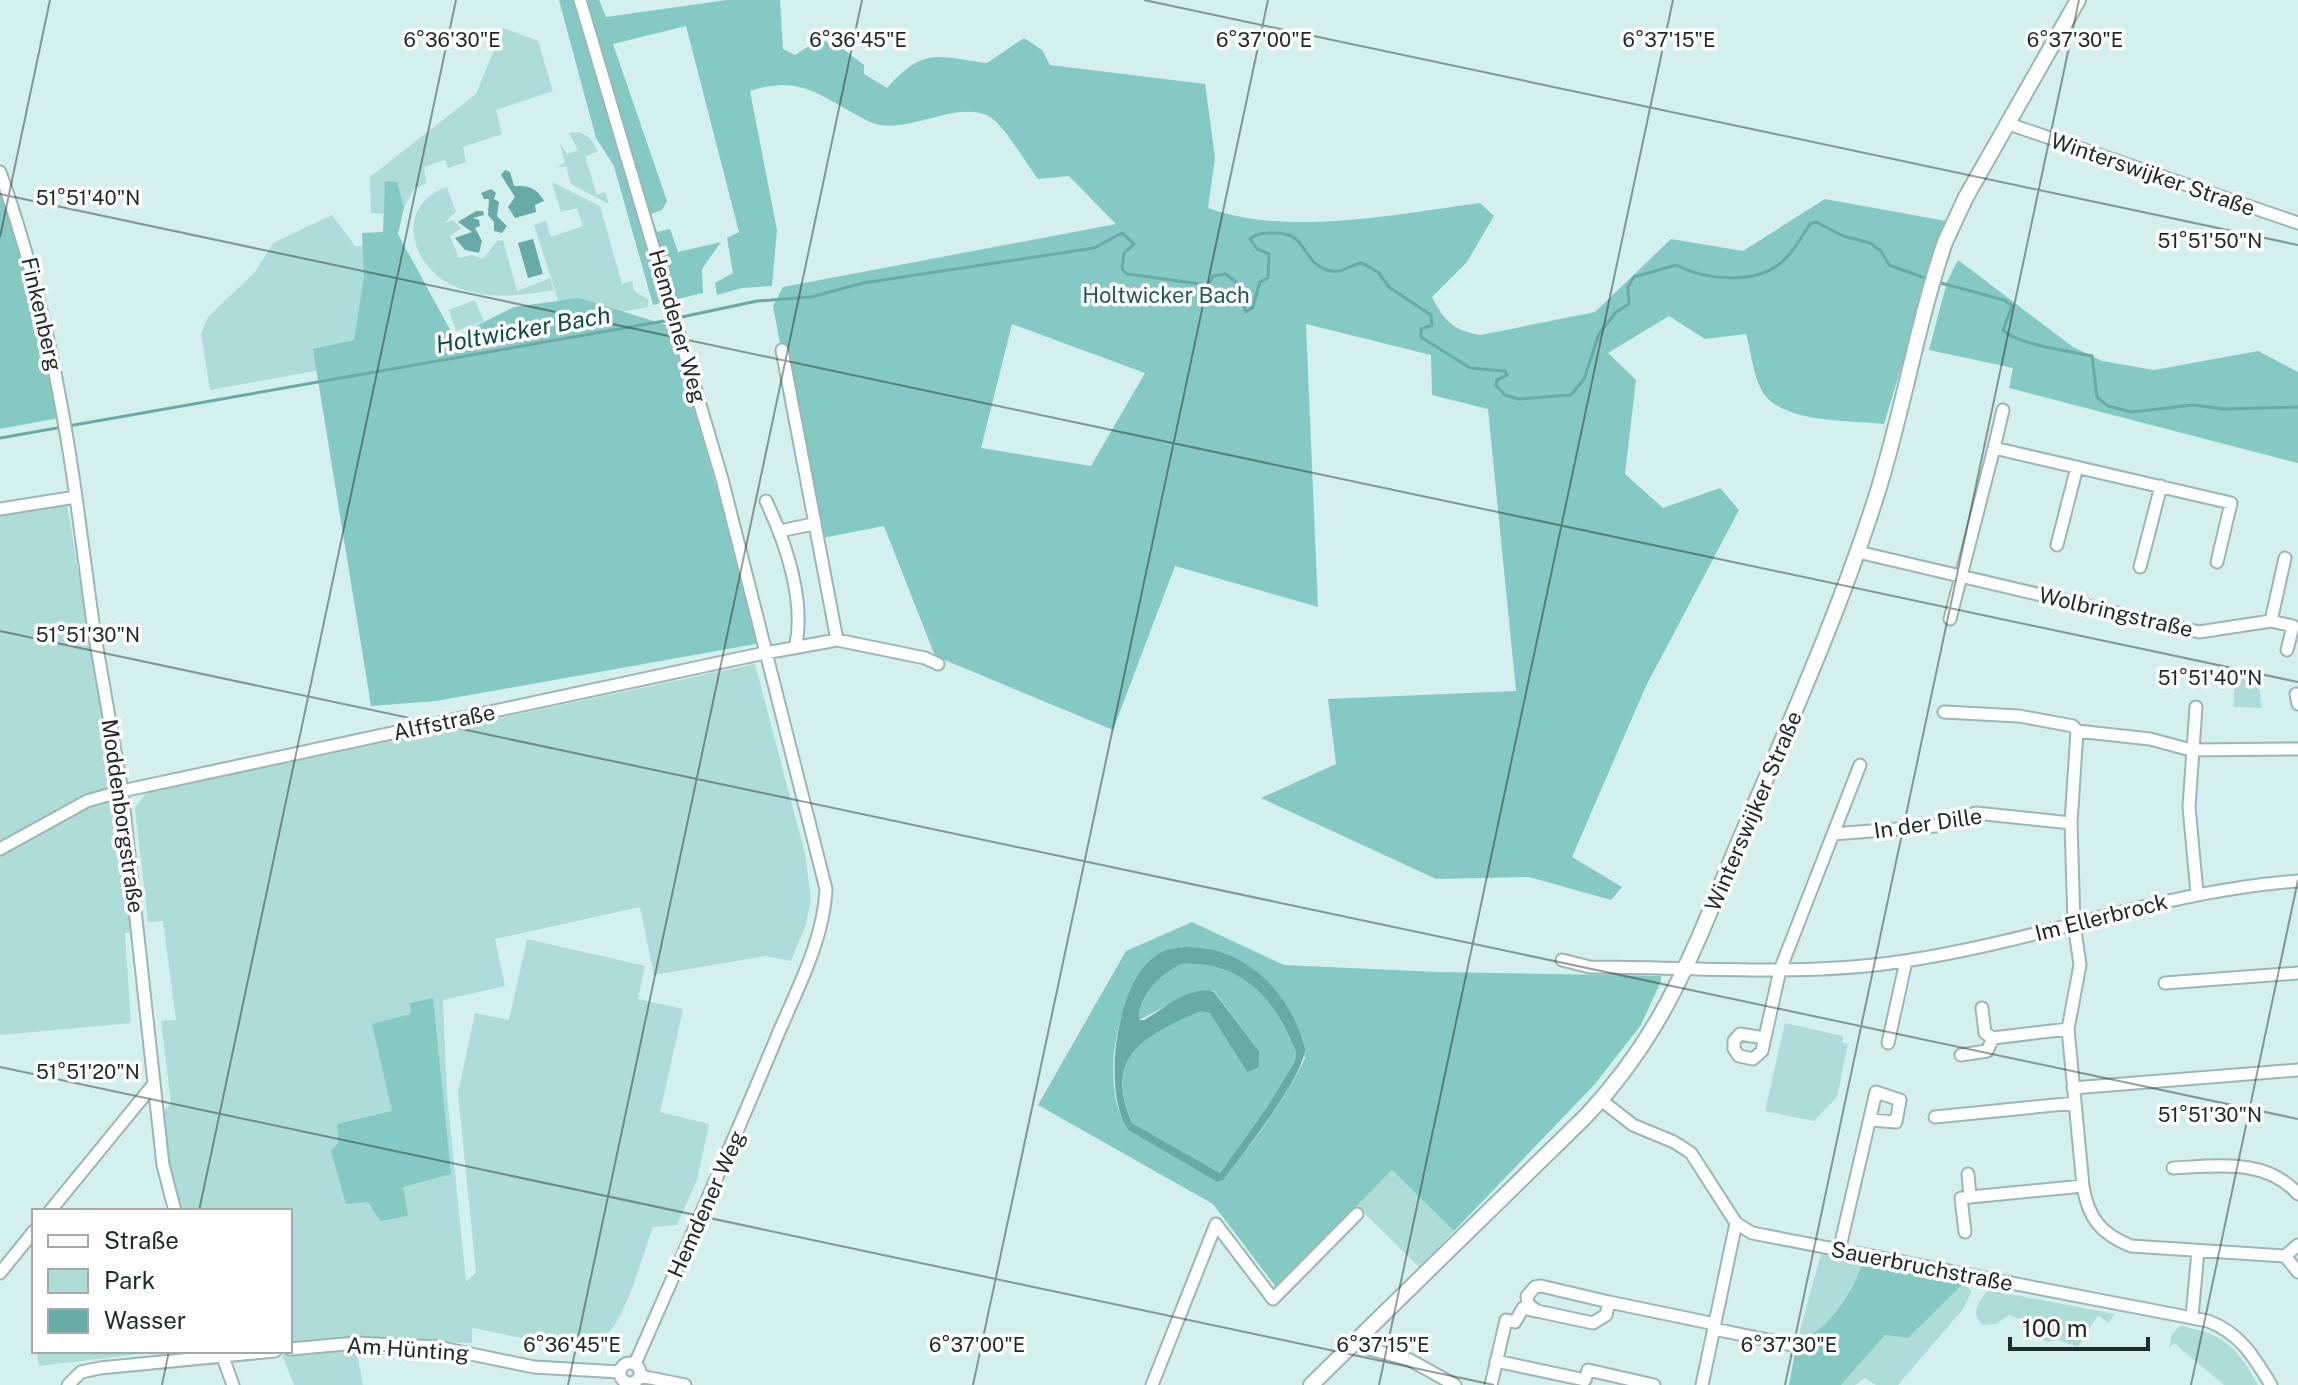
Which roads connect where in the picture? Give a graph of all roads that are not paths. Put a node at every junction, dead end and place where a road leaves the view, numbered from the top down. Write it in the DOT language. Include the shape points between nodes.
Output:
graph roads {
  1 [pos="580,0"];
  2 [pos="2078,0"];
  3 [pos="2009,124"];
  4 [pos="0,172"];
  5 [pos="2298,223"];
  6 [pos="782,350"];
  7 [pos="2003,410"];
  8 [pos="1994,448"];
  9 [pos="2077,467"];
  10 [pos="2161,486"];
  11 [pos="76,497"];
  12 [pos="766,501"];
  13 [pos="0,509"];
  14 [pos="813,524"];
  15 [pos="780,531"];
  16 [pos="2057,545"];
  17 [pos="1858,552"];
  18 [pos="2285,558"];
  19 [pos="2217,562"];
  20 [pos="2140,567"];
  21 [pos="1961,577"];
  22 [pos="1950,619"];
  23 [pos="2271,621"];
  24 [pos="837,640"];
  25 [pos="795,648"];
  26 [pos="2287,650"];
  27 [pos="766,654"];
  28 [pos="938,664"];
  29 [pos="2196,707"];
  30 [pos="1944,712"];
  31 [pos="2077,731"];
  32 [pos="2298,749"];
  33 [pos="2191,750"];
  34 [pos="1860,765"];
  35 [pos="122,791"];
  36 [pos="2071,823"];
  37 [pos="1833,834"];
  38 [pos="0,849"];
  39 [pos="2298,881"];
  40 [pos="2197,893"];
  41 [pos="2074,923"];
  42 [pos="1562,960"];
  43 [pos="1906,961"];
  44 [pos="1687,968"];
  45 [pos="1780,970"];
  46 [pos="2298,973"];
  47 [pos="2165,983"];
  48 [pos="1982,1008"];
  49 [pos="2068,1029"];
  50 [pos="1764,1038"];
  51 [pos="1993,1038"];
  52 [pos="1888,1043"];
  53 [pos="1961,1055"];
  54 [pos="2298,1070"];
  55 [pos="153,1085"];
  56 [pos="2073,1088"];
  57 [pos="1601,1100"];
  58 [pos="2075,1103"];
  59 [pos="1935,1117"];
  60 [pos="1870,1120"];
  61 [pos="2173,1168"];
  62 [pos="1968,1174"];
  63 [pos="2083,1186"];
  64 [pos="2298,1194"];
  65 [pos="1970,1197"];
  66 [pos="52,1209"];
  67 [pos="174,1209"];
  68 [pos="1357,1214"];
  69 [pos="1736,1223"];
  70 [pos="1965,1232"];
  71 [pos="32,1233"];
  72 [pos="2298,1245"];
  73 [pos="1839,1251"];
  74 [pos="2198,1251"];
  75 [pos="2285,1256"];
  76 [pos="2298,1272"];
  77 [pos="0,1273"];
  78 [pos="1609,1302"];
  79 [pos="1537,1311"];
  80 [pos="2192,1317"];
  81 [pos="1714,1326"];
  82 [pos="1362,1347"];
  83 [pos="1802,1347"];
  84 [pos="292,1349"];
  85 [pos="221,1354"];
  86 [pos="1496,1361"];
  87 [pos="638,1370"];
  88 [pos="1541,1371"];
  89 [pos="624,1380"];
  90 [pos="1585,1383"];
  91 [pos="1632,1383"];
  92 [pos="1705,1384"];
  93 [pos="68,1385"];
  94 [pos="233,1385"];
  95 [pos="685,1385"];
  96 [pos="1152,1385"];
  97 [pos="1311,1385"];
  98 [pos="1455,1385"];
  99 [pos="1491,1385"];
  100 [pos="1538,1385"];
  101 [pos="1654,1385"];
  102 [pos="2271,1385"];
  1 -- 27 [label="street, Hemdener Weg" via="673,306"];
  2 -- 3 [label="main road, Winterswijker Straße"];
  3 -- 5 [label="street, Winterswijker Straße"];
  3 -- 17 [label="main road, Winterswijker Straße" via="1966,197 1935,272"];
  4 -- 11 [label="street, Finkenberg" via="51,341"];
  6 -- 14 [label="street"];
  7 -- 8 [label="street"];
  8 -- 9 [label="street"];
  8 -- 21 [label="street"];
  9 -- 10 [label="street"];
  9 -- 16 [label="street"];
  10 -- 19 [label="street" via="2231,503"];
  10 -- 20 [label="street"];
  11 -- 13 [label="street"];
  11 -- 35 [label="street, Moddenborgstraße"];
  12 -- 15 [label="street"];
  14 -- 15 [label="street"];
  14 -- 24 [label="street"];
  15 -- 25 [label="street" via="799,614"];
  17 -- 21 [label="street, Wolbringstraße"];
  17 -- 44 [label="main road, Winterswijker Straße"];
  18 -- 23 [label="street"];
  21 -- 22 [label="street"];
  21 -- 23 [label="street, Wolbringstraße" via="2199,632"];
  23 -- 26 [label="street" via="2293,626"];
  24 -- 25 [label="street"];
  24 -- 28 [label="street"];
  25 -- 27 [label="street"];
  27 -- 35 [label="street, Alffstraße"];
  27 -- 87 [label="street, Hemdener Weg" via="823,866 825,909"];
  29 -- 33 [label="street"];
  30 -- 31 [label="street" via="2019,716"];
  31 -- 33 [label="street" via="2150,739"];
  31 -- 36 [label="street"];
  32 -- 33 [label="street"];
  33 -- 40 [label="street" via="2189,826"];
  34 -- 37 [label="street, In der Dille"];
  35 -- 38 [label="street, Alffstraße" via="87,801"];
  35 -- 55 [label="street, Moddenborgstraße"];
  36 -- 37 [label="street, In der Dille" via="1976,813 1935,826"];
  36 -- 41 [label="street"];
  37 -- 45 [label="street, In der Dille"];
  39 -- 40 [label="street, Im Ellerbrock"];
  40 -- 41 [label="street, Im Ellerbrock"];
  41 -- 43 [label="street, Im Ellerbrock"];
  41 -- 49 [label="street" via="2080,965"];
  42 -- 44 [label="street, Im Ellerbrock" via="1590,967"];
  43 -- 45 [label="street, Im Ellerbrock"];
  43 -- 52 [label="street"];
  44 -- 45 [label="street, Im Ellerbrock"];
  44 -- 57 [label="main road, Winterswijker Straße" via="1649,1040"];
  45 -- 50 [label="street"];
  46 -- 47 [label="street"];
  48 -- 51 [label="street" via="1985,1033"];
  49 -- 51 [label="street"];
  49 -- 56 [label="street"];
  51 -- 53 [label="street" via="1987,1051"];
  54 -- 56 [label="street"];
  55 -- 66 [label="street"];
  55 -- 67 [label="street, Moddenborgstraße"];
  56 -- 58 [label="street"];
  57 -- 69 [label="street" via="1633,1125 1691,1153"];
  57 -- 97 [label="main road, Winterswijker Straße"];
  58 -- 59 [label="street"];
  58 -- 63 [label="street"];
  60 -- 73 [label="street"];
  61 -- 64 [label="street" via="2261,1168 2284,1178"];
  62 -- 65 [label="street"];
  63 -- 65 [label="street"];
  63 -- 74 [label="street" via="2096,1225 2111,1238 2131,1246"];
  65 -- 70 [label="street" via="1961,1198"];
  68 -- 96 [label="street" via="1273,1299 1216,1224"];
  69 -- 73 [label="street, Sauerbruchstraße" via="1752,1233"];
  69 -- 81 [label="street"];
  71 -- 77 [label="street"];
  72 -- 75 [label="street"];
  73 -- 80 [label="street, Sauerbruchstraße"];
  74 -- 75 [label="street"];
  74 -- 80 [label="street"];
  75 -- 76 [label="street"];
  78 -- 79 [label="street" via="1598,1323"];
  78 -- 79 [label="street" via="1541,1286 1527,1296"];
  78 -- 81 [label="street"];
  79 -- 86 [label="street" via="1523,1308 1515,1322 1506,1320"];
  80 -- 102 [label="street, Sauerbruchstraße" via="2234,1334"];
  81 -- 83 [label="street"];
  81 -- 92 [label="street"];
  82 -- 98 [label="street" via="1410,1360"];
  84 -- 89 [label="street, Am Hünting" via="356,1343 437,1347"];
  85 -- 93 [label="street" via="100,1368 81,1372"];
  85 -- 94 [label="street"];
  86 -- 88 [label="street"];
  86 -- 99 [label="street"];
  87 -- 89 [label="street" via="635,1383"];
  87 -- 89 [label="street" via="624,1365"];
  87 -- 95 [label="street"];
  88 -- 90 [label="street"];
  88 -- 100 [label="street"];
  90 -- 91 [label="street" via="1588,1370"];
  91 -- 101 [label="street"];
}
